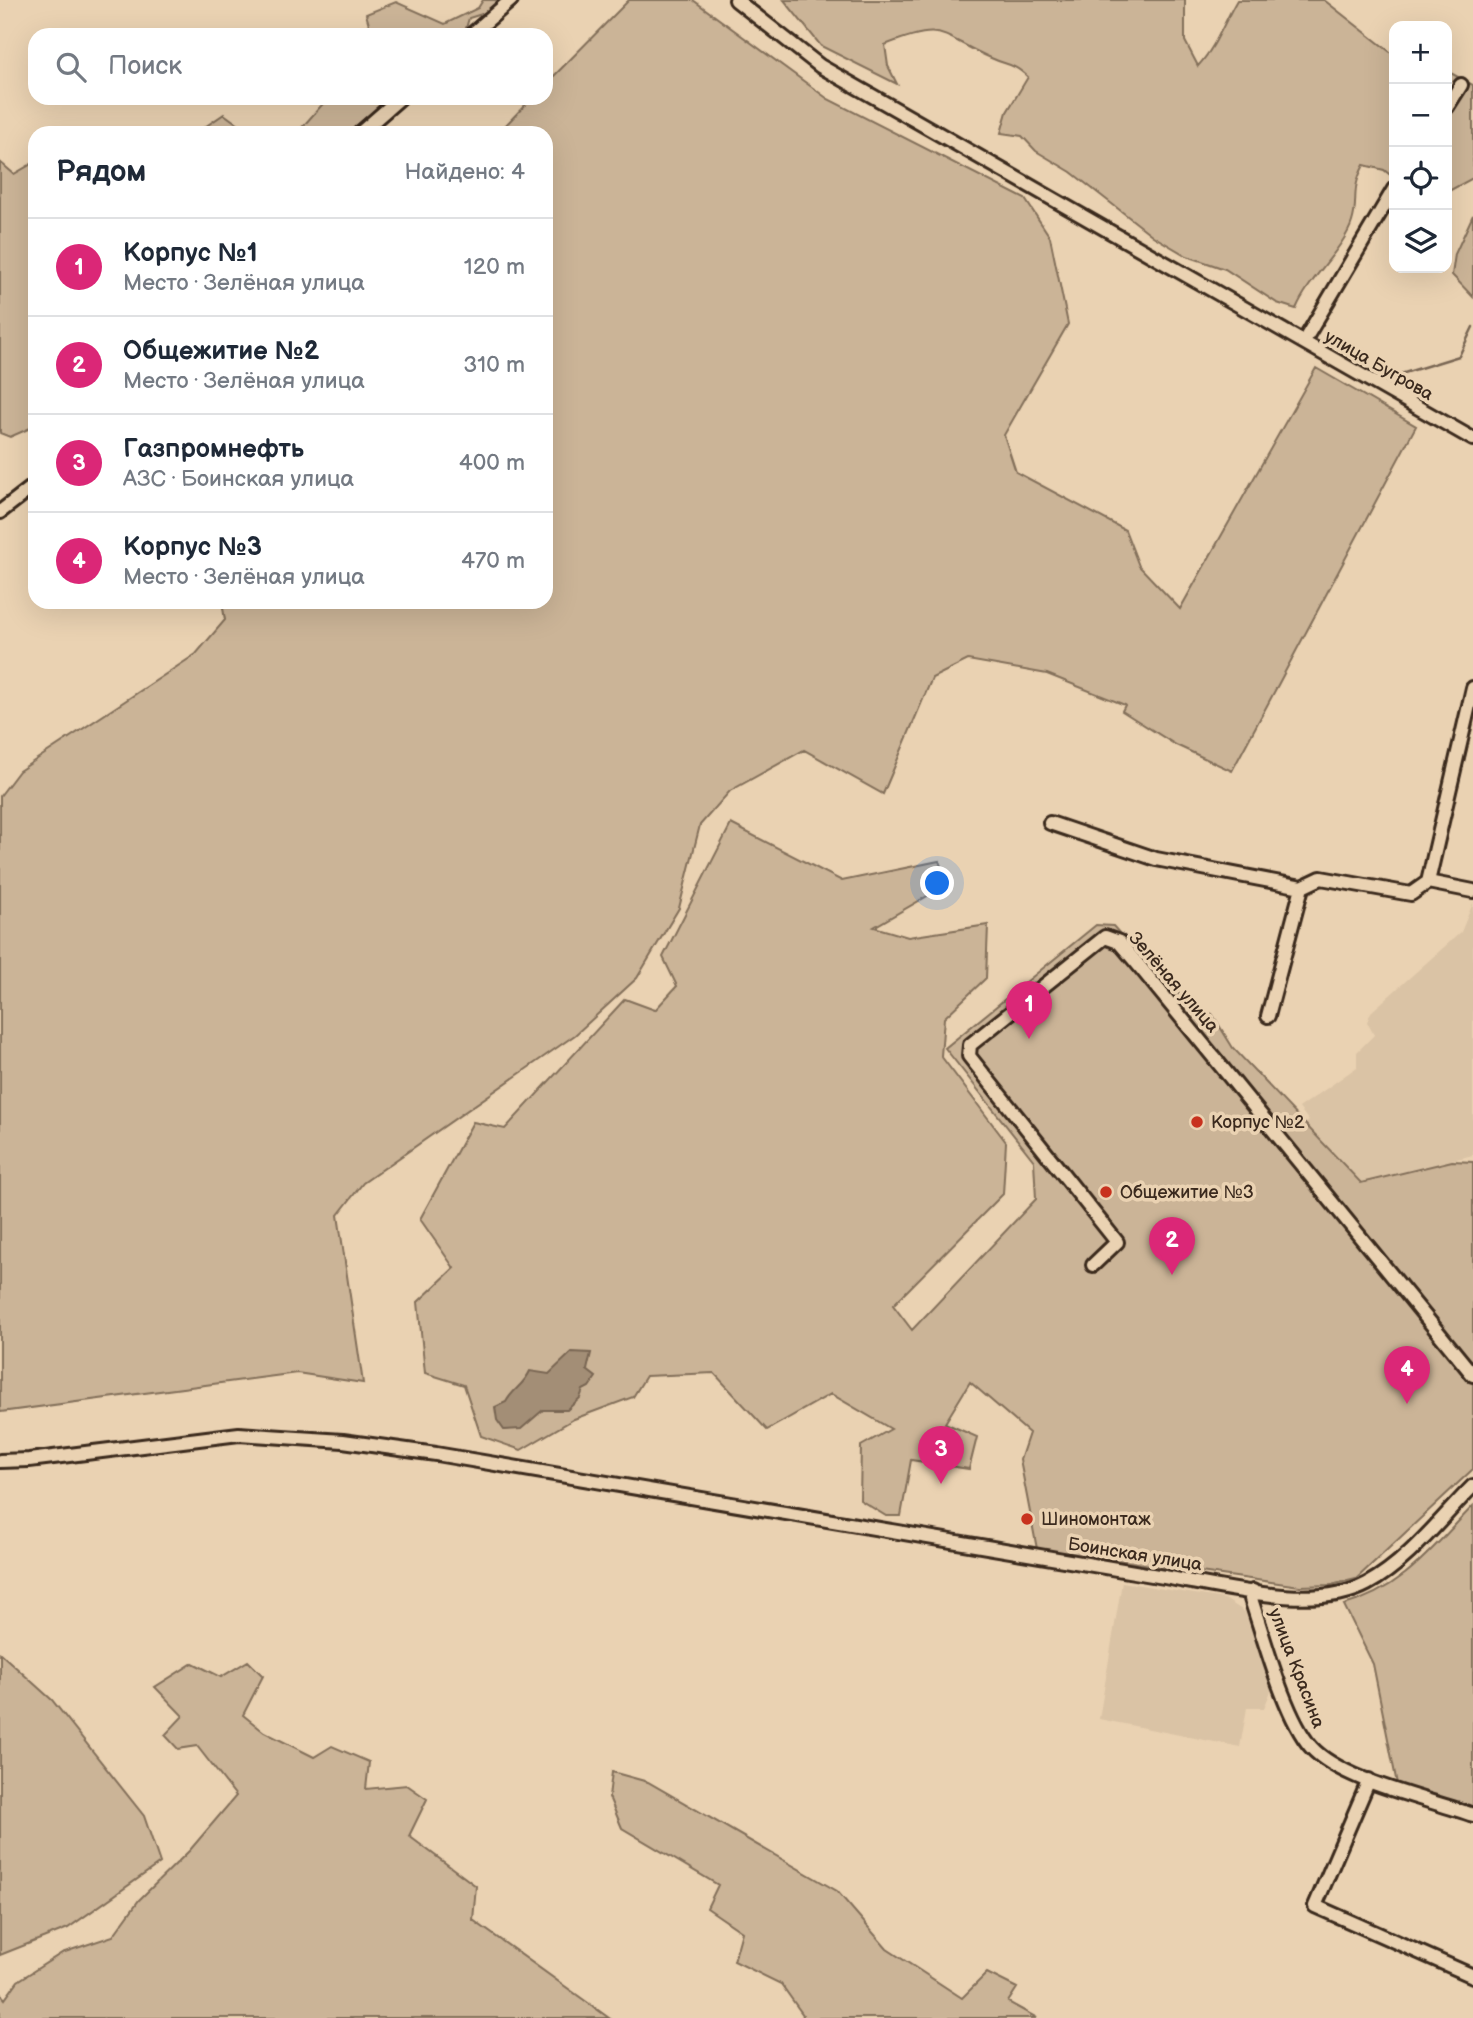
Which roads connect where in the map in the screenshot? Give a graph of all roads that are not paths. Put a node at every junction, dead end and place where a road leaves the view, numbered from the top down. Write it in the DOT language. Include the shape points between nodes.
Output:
graph roads {
  1 [pos="511,0"];
  2 [pos="736,0"];
  3 [pos="479,28"];
  4 [pos="1461,85"];
  5 [pos="1452,99"];
  6 [pos="392,105"];
  7 [pos="368,126"];
  8 [pos="1389,197"];
  9 [pos="1304,341"];
  10 [pos="1473,439"];
  11 [pos="28,490"];
  12 [pos="0,512"];
  13 [pos="1473,688"];
  14 [pos="1051,823"];
  15 [pos="1428,882"];
  16 [pos="1302,887"];
  17 [pos="1473,891"];
  18 [pos="1268,1016"];
  19 [pos="1093,1265"];
  20 [pos="1473,1375"];
  21 [pos="0,1461"];
  22 [pos="1473,1486"];
  23 [pos="1253,1591"];
  24 [pos="1369,1780"];
  25 [pos="1473,1815"];
  26 [pos="1473,1976"];
  1 -- 3 [label="street"];
  2 -- 9 [label="street, улица Бугрова" via="820,66"];
  4 -- 5 [label="street"];
  6 -- 7 [label="street"];
  8 -- 9 [label="street"];
  9 -- 10 [label="street, улица Бугрова"];
  11 -- 12 [label="street"];
  13 -- 15 [label="street"];
  14 -- 16 [label="street" via="1156,859"];
  15 -- 16 [label="street" via="1411,894 1321,878"];
  15 -- 17 [label="street"];
  16 -- 18 [label="street"];
  19 -- 20 [label="street, Зелёная улица" via="1117,1242 969,1056 970,1045 1105,937 1119,942 1136,961"];
  21 -- 23 [label="street, Боинская улица" via="239,1434 286,1435 436,1454"];
  22 -- 23 [label="street, Боинская улица" via="1407,1552 1366,1584 1346,1592 1311,1596"];
  23 -- 24 [label="street, улица Красина" via="1251,1599 1303,1735 1321,1756"];
  24 -- 25 [label="street, улица Красина"];
  24 -- 26 [label="street" via="1315,1906"];
}
